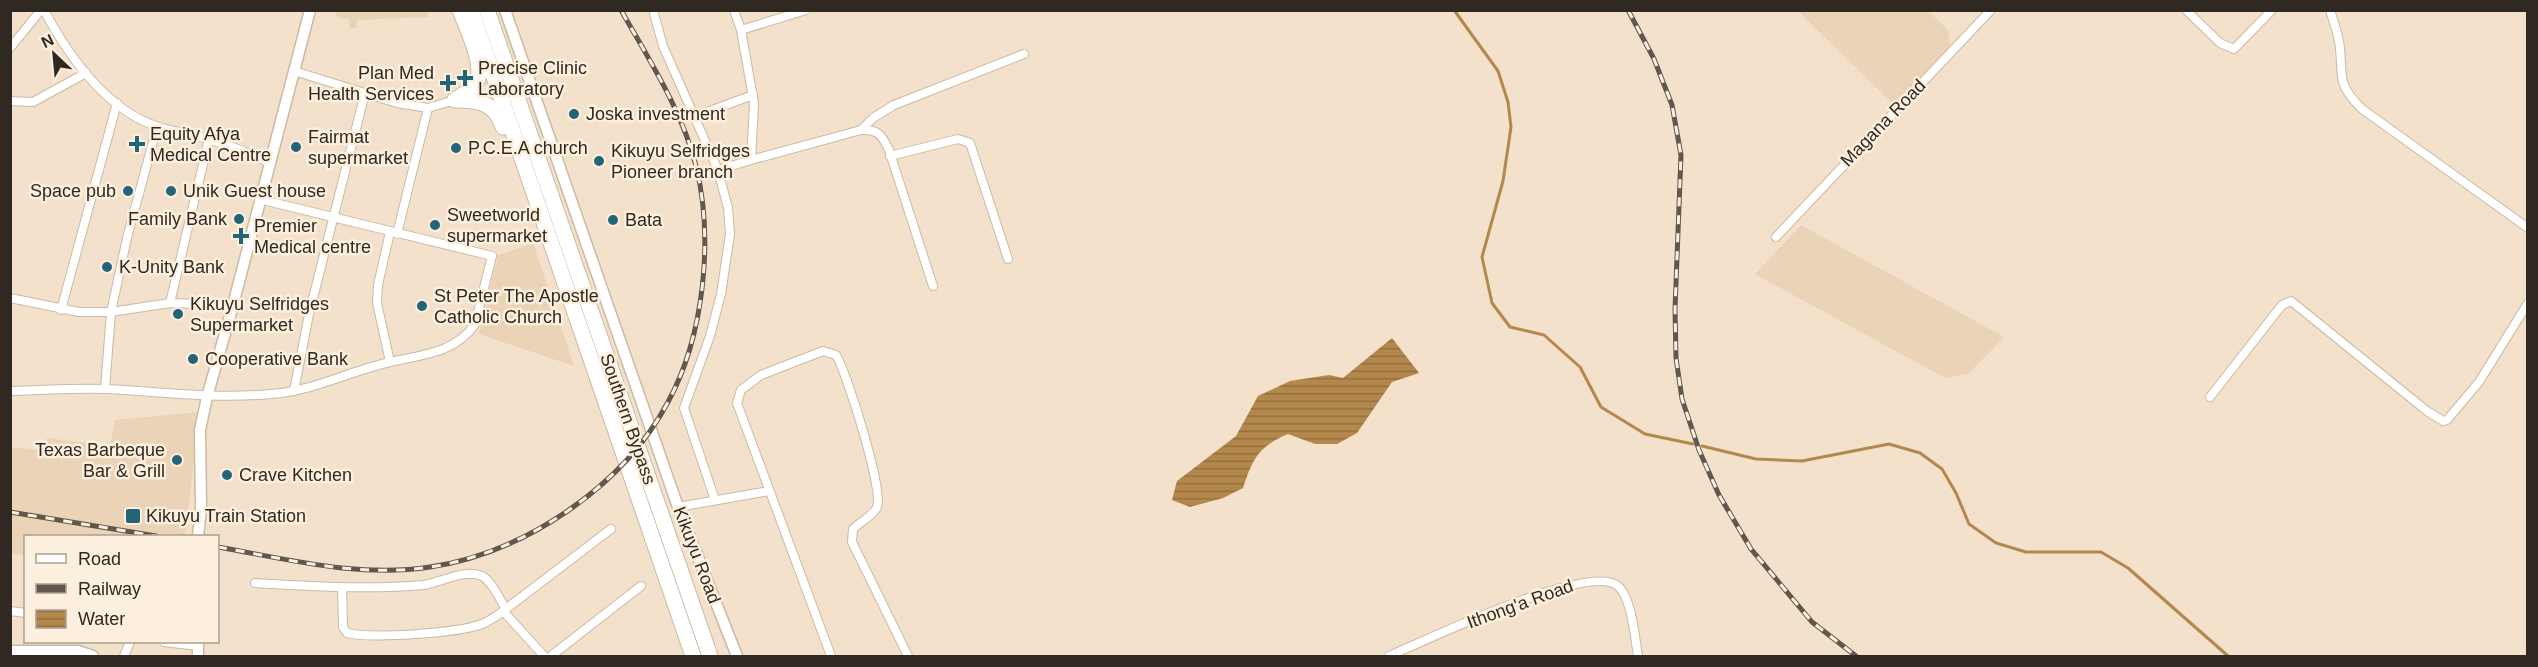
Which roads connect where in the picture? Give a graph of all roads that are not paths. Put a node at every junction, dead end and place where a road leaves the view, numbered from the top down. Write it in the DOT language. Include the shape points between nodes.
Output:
graph roads {
  1 [pos="42,10"];
  2 [pos="310,10"];
  3 [pos="460,10"];
  4 [pos="471,10"];
  5 [pos="487,10"];
  6 [pos="505,10"];
  7 [pos="653,10"];
  8 [pos="734,10"];
  9 [pos="806,10"];
  10 [pos="1991,10"];
  11 [pos="2186,10"];
  12 [pos="2272,10"];
  13 [pos="2330,10"];
  14 [pos="741,30"];
  15 [pos="10,48"];
  16 [pos="1024,54"];
  17 [pos="294,71"];
  18 [pos="86,73"];
  19 [pos="365,93"];
  20 [pos="753,95"];
  21 [pos="455,100"];
  22 [pos="10,101"];
  23 [pos="117,103"];
  24 [pos="428,108"];
  25 [pos="696,116"];
  26 [pos="158,127"];
  27 [pos="861,130"];
  28 [pos="209,139"];
  29 [pos="890,156"];
  30 [pos="751,160"];
  31 [pos="271,164"];
  32 [pos="718,170"];
  33 [pos="260,199"];
  34 [pos="538,204"];
  35 [pos="334,217"];
  36 [pos="2528,228"];
  37 [pos="394,233"];
  38 [pos="1776,237"];
  39 [pos="1008,259"];
  40 [pos="933,286"];
  41 [pos="10,298"];
  42 [pos="170,303"];
  43 [pos="2528,303"];
  44 [pos="233,305"];
  45 [pos="61,310"];
  46 [pos="111,312"];
  47 [pos="390,362"];
  48 [pos="105,389"];
  49 [pos="10,391"];
  50 [pos="294,391"];
  51 [pos="207,397"];
  52 [pos="2210,397"];
  53 [pos="769,491"];
  54 [pos="715,500"];
  55 [pos="678,507"];
  56 [pos="611,529"];
  57 [pos="198,535"];
  58 [pos="255,583"];
  59 [pos="641,586"];
  60 [pos="342,587"];
  61 [pos="505,610"];
  62 [pos="130,643"];
  63 [pos="170,643"];
  64 [pos="198,648"];
  65 [pos="10,651"];
  66 [pos="71,654"];
  67 [pos="906,654"];
  68 [pos="93,657"];
  69 [pos="124,657"];
  70 [pos="544,657"];
  71 [pos="551,657"];
  72 [pos="693,657"];
  73 [pos="710,657"];
  74 [pos="737,657"];
  75 [pos="831,657"];
  76 [pos="896,657"];
  77 [pos="1389,657"];
  78 [pos="1638,657"];
  1 -- 15 [label="street"];
  1 -- 18 [label="street"];
  2 -- 17 [label="main road"];
  3 -- 21 [label="highway" via="479,73 471,88"];
  4 -- 34 [label="highway, Southern Bypass"];
  5 -- 73 [label="highway, Southern Bypass"];
  6 -- 55 [label="main road, Kikuyu Road"];
  7 -- 25 [label="street" via="663,46"];
  8 -- 14 [label="street"];
  9 -- 14 [label="street"];
  10 -- 38 [label="street, Magana Road"];
  11 -- 12 [label="street" via="2220,43 2234,49"];
  13 -- 36 [label="street" via="2339,43 2340,76 2349,96"];
  14 -- 20 [label="street"];
  16 -- 27 [label="street" via="894,105"];
  17 -- 19 [label="street"];
  17 -- 31 [label="main road"];
  18 -- 22 [label="street" via="33,102"];
  18 -- 23 [label="street"];
  19 -- 24 [label="street"];
  19 -- 35 [label="street"];
  20 -- 25 [label="street"];
  20 -- 30 [label="street"];
  21 -- 24 [label="street"];
  21 -- 34 [label="highway" via="477,101 493,107 522,186"];
  23 -- 26 [label="street"];
  23 -- 45 [label="street"];
  24 -- 37 [label="street"];
  25 -- 32 [label="street"];
  26 -- 28 [label="street"];
  26 -- 46 [label="street"];
  27 -- 29 [label="street" via="879,133"];
  27 -- 30 [label="street"];
  28 -- 31 [label="street"];
  28 -- 42 [label="street"];
  29 -- 39 [label="street" via="958,139 970,143"];
  29 -- 40 [label="street"];
  30 -- 32 [label="street"];
  31 -- 33 [label="main road"];
  32 -- 54 [label="street" via="730,220 727,265 710,336 684,408"];
  33 -- 35 [label="street"];
  33 -- 44 [label="main road"];
  34 -- 72 [label="highway, Southern Bypass"];
  35 -- 37 [label="street"];
  35 -- 50 [label="street"];
  37 -- 47 [label="street" via="378,285 377,303"];
  37 -- 47 [label="street" via="492,256 480,311 469,333 424,356"];
  41 -- 45 [label="street"];
  42 -- 44 [label="street"];
  42 -- 46 [label="street"];
  43 -- 52 [label="street" via="2479,382 2444,421 2291,301 2282,305"];
  44 -- 51 [label="main road"];
  45 -- 46 [label="street"];
  46 -- 48 [label="street"];
  47 -- 50 [label="street"];
  48 -- 49 [label="street"];
  48 -- 51 [label="street"];
  50 -- 51 [label="street"];
  51 -- 57 [label="main road" via="200,430"];
  53 -- 54 [label="street"];
  53 -- 67 [label="street" via="738,411 738,397 761,375 823,351 836,355 860,416 878,504 854,529 852,542"];
  53 -- 75 [label="street"];
  54 -- 55 [label="street"];
  55 -- 74 [label="main road, Kikuyu Road"];
  56 -- 61 [label="street"];
  58 -- 60 [label="street"];
  59 -- 71 [label="street"];
  60 -- 61 [label="street" via="390,588 475,575 486,580"];
  60 -- 61 [label="street" via="343,627 357,635 468,628"];
  61 -- 70 [label="street"];
  62 -- 69 [label="street"];
  63 -- 64 [label="street"];
  65 -- 66 [label="main road"];
  66 -- 68 [label="main road" via="85,652"];
  67 -- 76 [label="street"];
  77 -- 78 [label="street, Ithong'a Road" via="1553,590 1586,581 1607,581 1623,592"];
}
